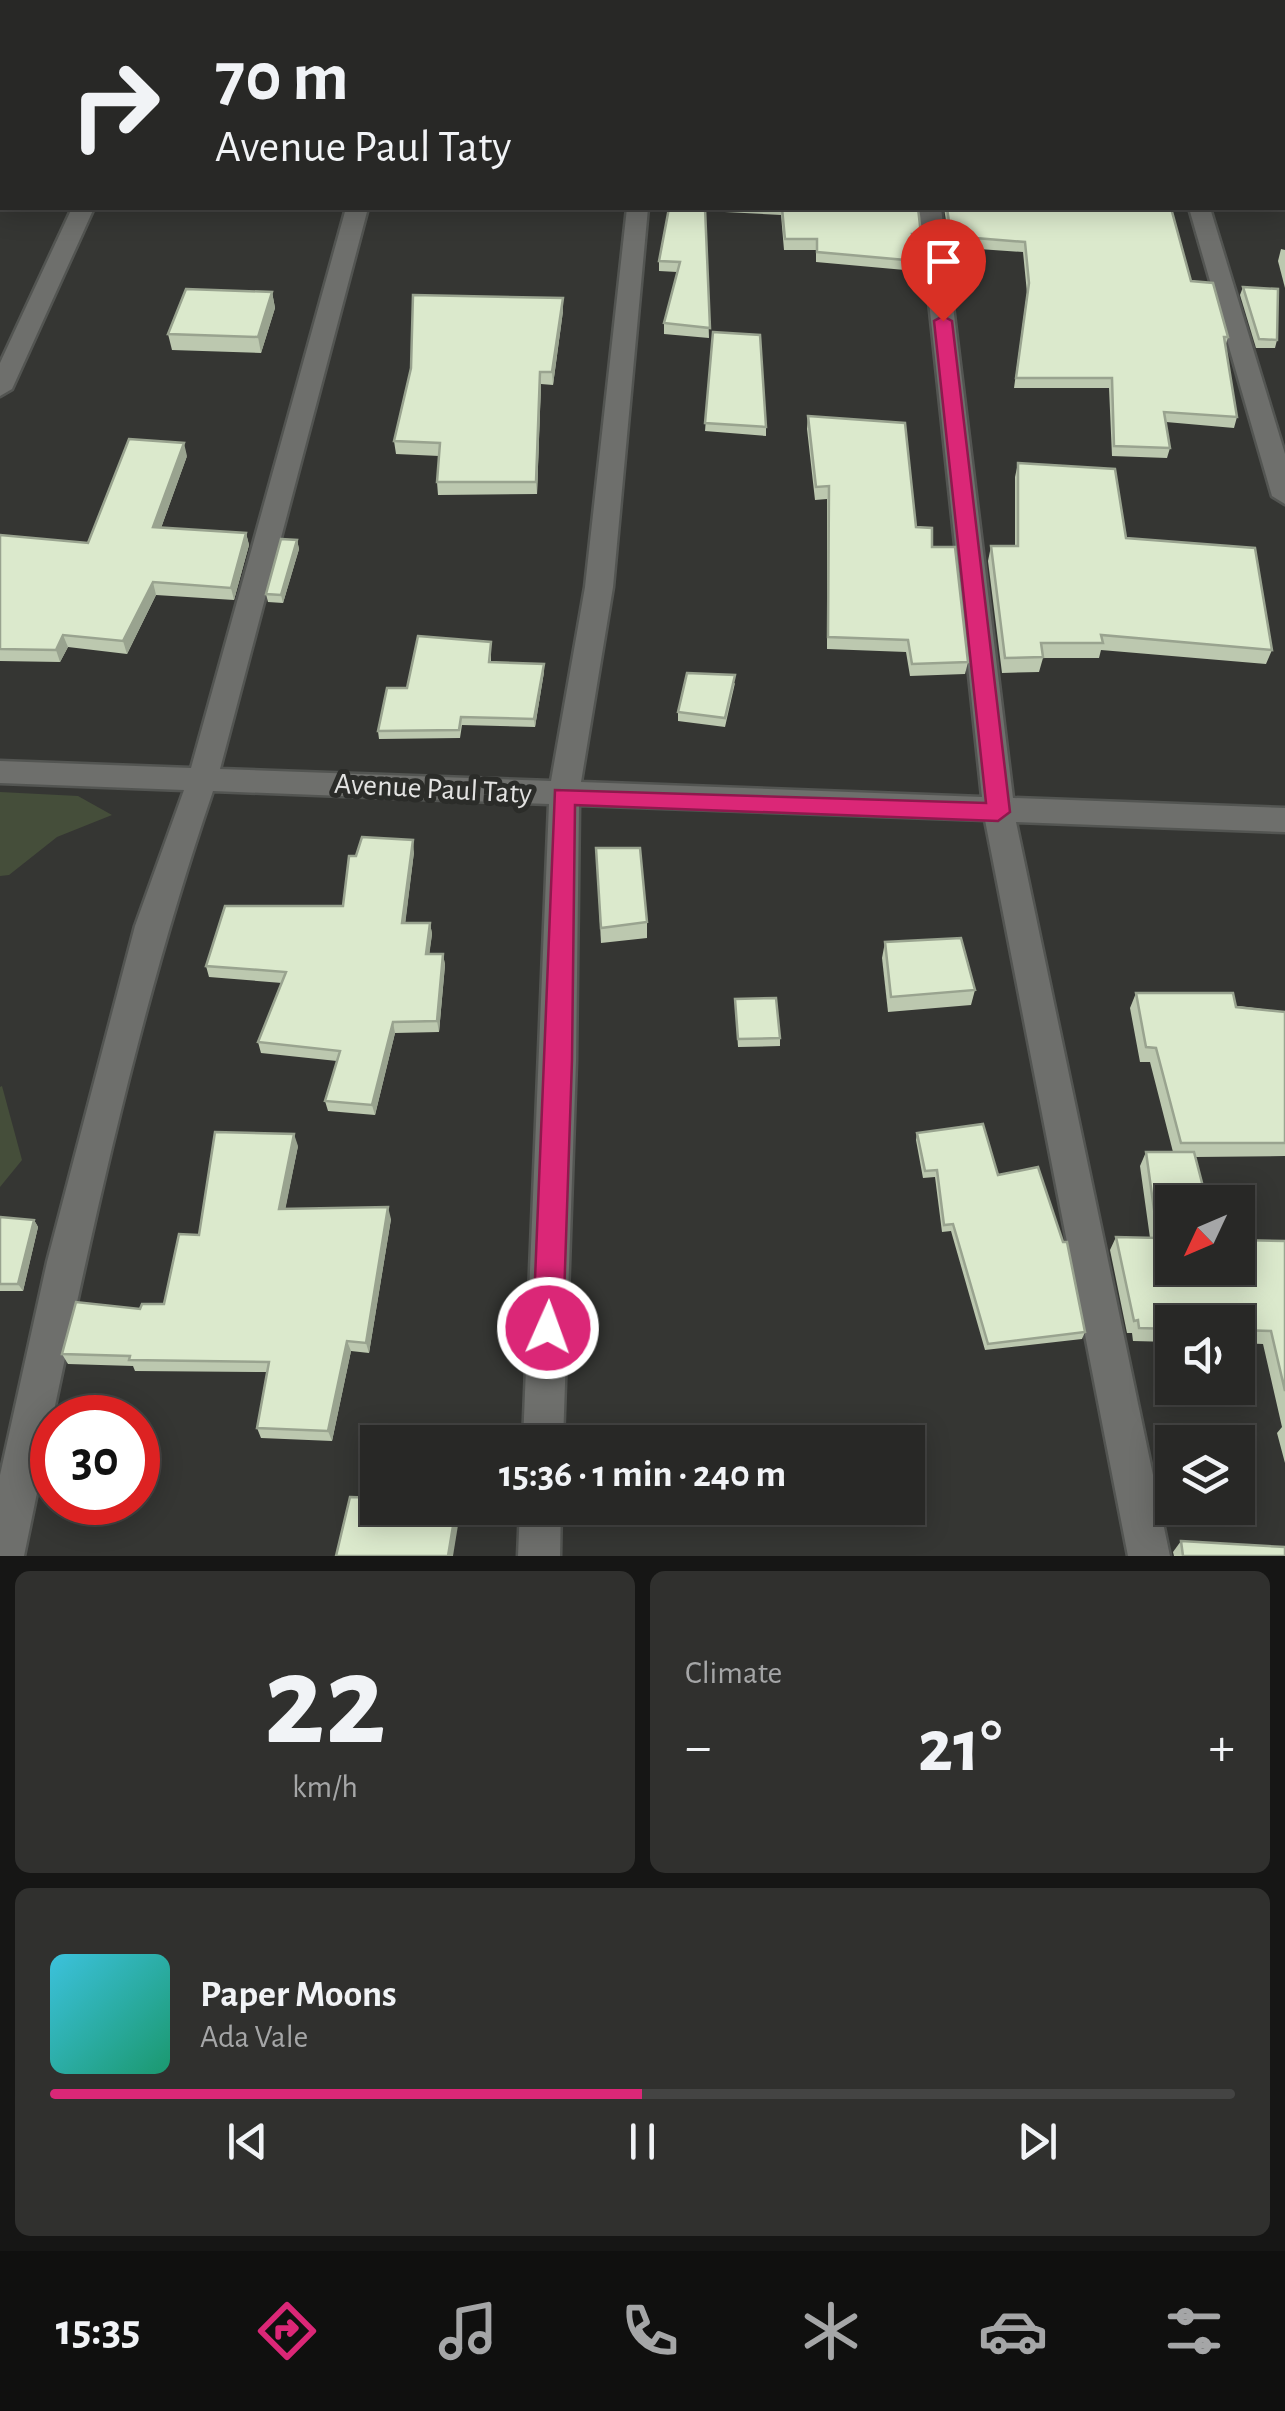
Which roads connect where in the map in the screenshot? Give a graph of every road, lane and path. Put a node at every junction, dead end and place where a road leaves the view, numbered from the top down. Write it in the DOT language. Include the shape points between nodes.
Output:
graph roads {
  1 [pos="82,210"];
  2 [pos="356,210"];
  3 [pos="638,210"];
  4 [pos="930,210"];
  5 [pos="1200,210"];
  6 [pos="0,389"];
  7 [pos="1285,496"];
  8 [pos="0,772"];
  9 [pos="203,778"];
  10 [pos="564,796"];
  11 [pos="998,812"];
  12 [pos="1285,820"];
  13 [pos="544,1425"];
  14 [pos="540,1525"];
  15 [pos="3,1556"];
  16 [pos="539,1556"];
  17 [pos="1150,1556"];
  1 -- 6 [label="street"];
  2 -- 9 [label="street"];
  3 -- 10 [label="street" via="599,587"];
  4 -- 11 [label="street"];
  5 -- 7 [label="street"];
  8 -- 9 [label="street, Avenue Paul Taty"];
  9 -- 10 [label="street, Avenue Paul Taty"];
  9 -- 15 [label="street" via="150,926 66,1262"];
  10 -- 11 [label="street, Avenue Paul Taty"];
  10 -- 13 [label="street"];
  11 -- 12 [label="street, Avenue Paul Taty"];
  11 -- 17 [label="street"];
  14 -- 16 [label="street"];
}
